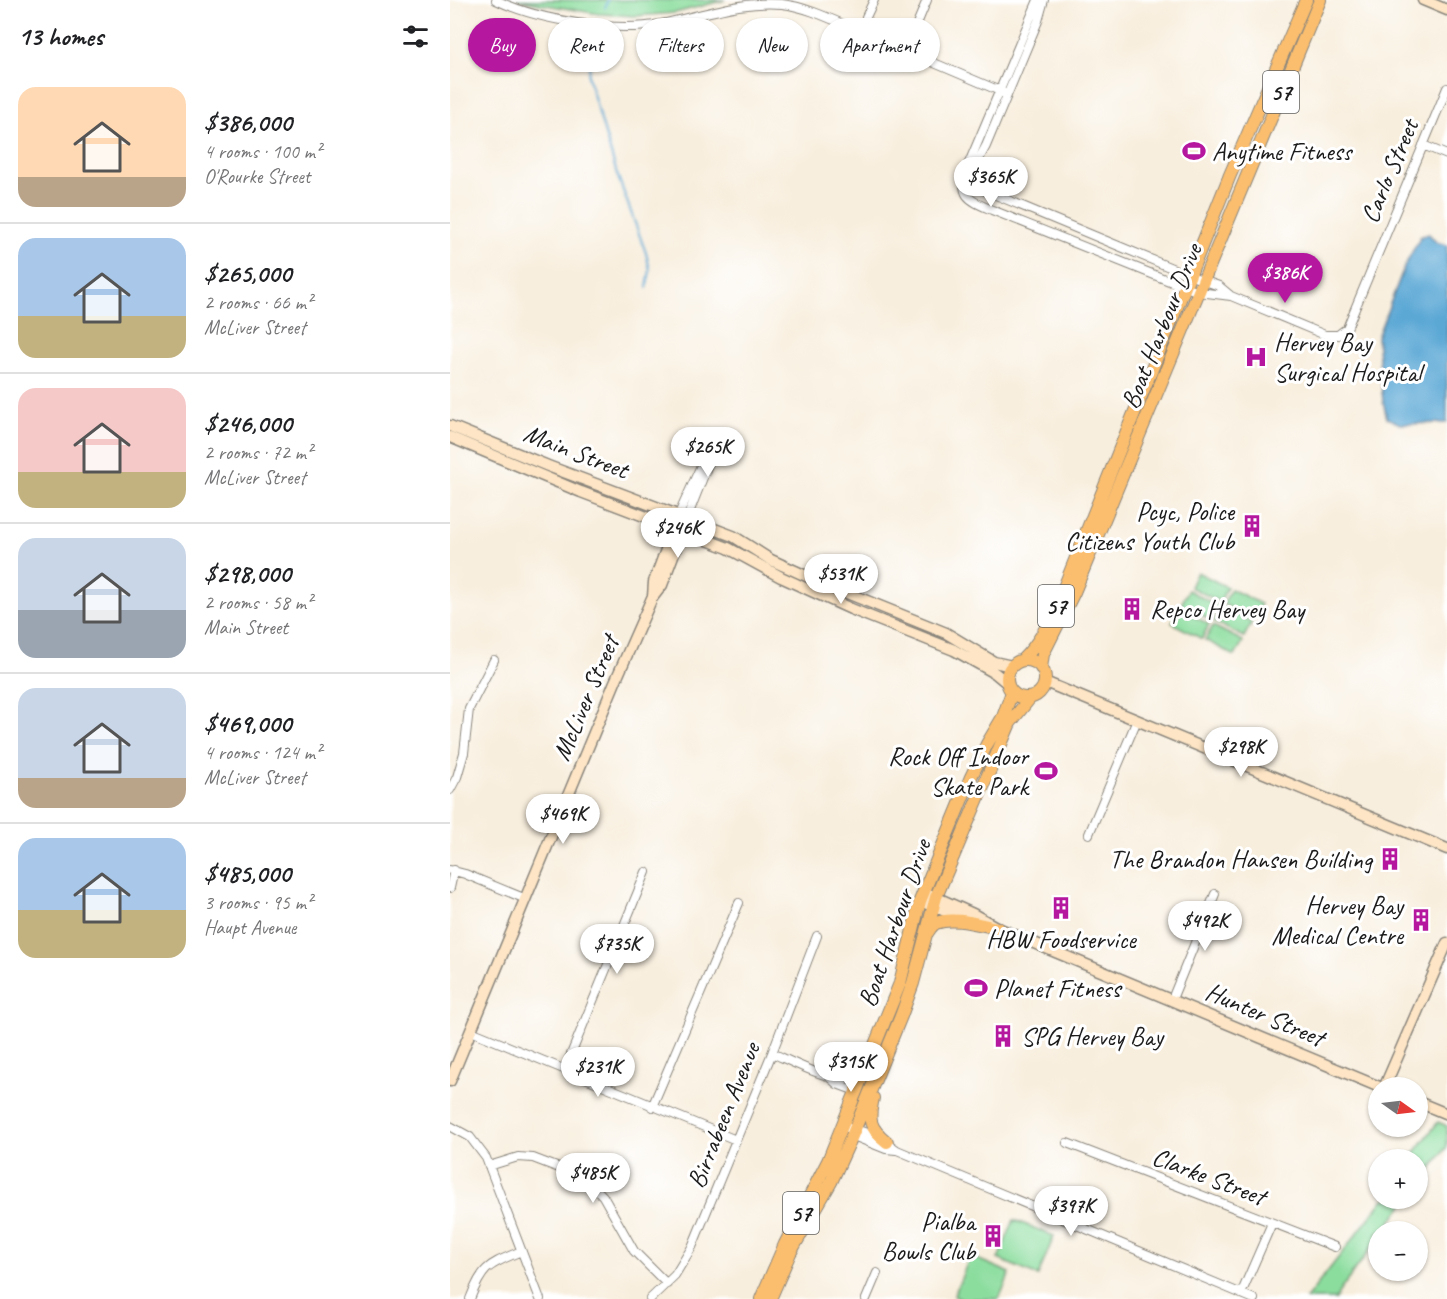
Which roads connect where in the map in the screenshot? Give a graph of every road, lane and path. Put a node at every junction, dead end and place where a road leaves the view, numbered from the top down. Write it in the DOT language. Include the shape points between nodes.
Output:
graph roads {
  1 [pos="496,0"];
  2 [pos="874,0"];
  3 [pos="927,0"];
  4 [pos="1038,0"];
  5 [pos="1044,0"];
  6 [pos="1306,0"];
  7 [pos="1320,0"];
  8 [pos="1422,0"];
  9 [pos="1447,10"];
  10 [pos="866,17"];
  11 [pos="919,18"];
  12 [pos="1447,88"];
  13 [pos="1003,92"];
  14 [pos="1423,145"];
  15 [pos="1447,155"];
  16 [pos="1188,282"];
  17 [pos="1202,287"];
  18 [pos="1154,401"];
  19 [pos="450,426"];
  20 [pos="715,435"];
  21 [pos="450,438"];
  22 [pos="1122,447"];
  23 [pos="683,516"];
  24 [pos="679,529"];
  25 [pos="494,660"];
  26 [pos="1017,663"];
  27 [pos="1041,668"];
  28 [pos="1045,682"];
  29 [pos="1010,688"];
  30 [pos="1029,698"];
  31 [pos="1137,720"];
  32 [pos="450,790"];
  33 [pos="1089,834"];
  34 [pos="1447,849"];
  35 [pos="452,870"];
  36 [pos="646,872"];
  37 [pos="450,888"];
  38 [pos="1215,894"];
  39 [pos="922,897"];
  40 [pos="526,899"];
  41 [pos="934,902"];
  42 [pos="739,903"];
  43 [pos="998,928"];
  44 [pos="818,936"];
  45 [pos="924,938"];
  46 [pos="1447,943"];
  47 [pos="1172,999"];
  48 [pos="471,1031"];
  49 [pos="891,1041"];
  50 [pos="772,1053"];
  51 [pos="565,1070"];
  52 [pos="878,1073"];
  53 [pos="864,1074"];
  54 [pos="829,1077"];
  55 [pos="1388,1077"];
  56 [pos="450,1081"];
  57 [pos="1368,1082"];
  58 [pos="856,1091"];
  59 [pos="1428,1106"];
  60 [pos="652,1107"];
  61 [pos="1447,1114"];
  62 [pos="450,1126"];
  63 [pos="842,1127"];
  64 [pos="853,1132"];
  65 [pos="736,1140"];
  66 [pos="887,1142"];
  67 [pos="1068,1143"];
  68 [pos="897,1150"];
  69 [pos="489,1166"];
  70 [pos="1272,1223"];
  71 [pos="1335,1247"];
  72 [pos="521,1251"];
  73 [pos="877,1273"];
  74 [pos="667,1284"];
  75 [pos="1241,1294"];
  76 [pos="470,1299"];
  77 [pos="540,1299"];
  78 [pos="650,1299"];
  79 [pos="760,1299"];
  80 [pos="770,1299"];
  81 [pos="866,1299"];
  82 [pos="1254,1299"];
  1 -- 13 [label="street" via="546,17 637,27 747,4 784,4"];
  2 -- 10 [label="street"];
  3 -- 11 [label="street"];
  4 -- 13 [label="street"];
  5 -- 13 [label="street" via="1038,21"];
  6 -- 16 [label="main road, Boat Harbour Drive / 57"];
  7 -- 17 [label="main road, Boat Harbour Drive / 57"];
  8 -- 9 [label="street"];
  12 -- 14 [label="street, Carlo Street"];
  13 -- 16 [label="street" via="972,182 989,194 1079,228"];
  13 -- 16 [label="street" via="966,170 963,189 968,198"];
  14 -- 15 [label="street"];
  14 -- 17 [label="street, Carlo Street" via="1347,328 1338,335 1325,335"];
  16 -- 17 [label="street"];
  16 -- 22 [label="main road, Boat Harbour Drive / 57"];
  17 -- 18 [label="main road, Boat Harbour Drive / 57"];
  18 -- 22 [label="main road" via="1143,414 1132,440"];
  18 -- 27 [label="main road, Boat Harbour Drive / 57" via="1074,592 1043,654"];
  19 -- 23 [label="street, Main Street"];
  20 -- 23 [label="street, McLiver Street"];
  21 -- 24 [label="street, Main Street"];
  22 -- 26 [label="main road, Boat Harbour Drive / 57" via="1053,613 1034,649"];
  23 -- 24 [label="street, McLiver Street"];
  23 -- 26 [label="street, Main Street" via="733,536 814,580 946,633 994,662"];
  24 -- 29 [label="street, Main Street" via="728,548 851,609 954,650 995,673"];
  24 -- 40 [label="street, McLiver Street"];
  25 -- 32 [label="street" via="469,709 464,753"];
  26 -- 27 [label="main road, 57" via="1033,661"];
  26 -- 29 [label="main road, 57" via="1007,677"];
  27 -- 28 [label="main road"];
  28 -- 30 [label="main road, 57" via="1040,692"];
  28 -- 31 [label="street"];
  29 -- 30 [label="main road"];
  29 -- 39 [label="main road, Boat Harbour Drive / 57" via="1003,717 972,777"];
  30 -- 41 [label="main road, Boat Harbour Drive / 57" via="1010,723"];
  31 -- 33 [label="street"];
  31 -- 34 [label="street"];
  35 -- 37 [label="street"];
  35 -- 40 [label="street"];
  36 -- 51 [label="street"];
  38 -- 47 [label="street"];
  39 -- 41 [label="street, Hunter Street"];
  39 -- 53 [label="main road, Boat Harbour Drive / 57" via="900,983"];
  40 -- 48 [label="street, McLiver Street"];
  41 -- 43 [label="street, Hunter Street"];
  41 -- 45 [label="main road, Boat Harbour Drive / 57"];
  42 -- 60 [label="street"];
  43 -- 45 [label="main road" via="959,921 938,922"];
  43 -- 47 [label="street, Hunter Street"];
  44 -- 50 [label="street, Birrabeen Avenue"];
  45 -- 49 [label="main road, Boat Harbour Drive / 57" via="913,983"];
  46 -- 55 [label="street"];
  47 -- 57 [label="street, Hunter Street"];
  48 -- 51 [label="street"];
  48 -- 56 [label="street, McLiver Street"];
  49 -- 52 [label="main road, Boat Harbour Drive / 57"];
  49 -- 58 [label="main road" via="866,1086"];
  50 -- 54 [label="street"];
  50 -- 65 [label="street, Birrabeen Avenue"];
  51 -- 60 [label="street"];
  52 -- 64 [label="main road, Boat Harbour Drive / 57"];
  52 -- 66 [label="main road" via="870,1120 876,1134"];
  53 -- 54 [label="street" via="852,1080"];
  53 -- 58 [label="main road, Boat Harbour Drive / 57"];
  54 -- 58 [label="street"];
  58 -- 63 [label="main road, Boat Harbour Drive / 57"];
  59 -- 61 [label="street"];
  60 -- 65 [label="street"];
  62 -- 69 [label="street" via="477,1143"];
  63 -- 64 [label="street"];
  63 -- 79 [label="main road, Boat Harbour Drive / 57"];
  64 -- 66 [label="street"];
  64 -- 68 [label="street" via="886,1149"];
  64 -- 80 [label="main road, Boat Harbour Drive / 57"];
  65 -- 74 [label="street, Birrabeen Avenue" via="692,1247"];
  66 -- 68 [label="street"];
  67 -- 70 [label="street, Clarke Street"];
  68 -- 75 [label="street"];
  69 -- 72 [label="street"];
  69 -- 74 [label="street" via="518,1157 533,1158 588,1181 603,1196 634,1251"];
  70 -- 71 [label="street, Clarke Street"];
  70 -- 75 [label="street"];
  72 -- 76 [label="street" via="489,1265"];
  72 -- 77 [label="street"];
  73 -- 81 [label="street"];
  74 -- 78 [label="street, Birrabeen Avenue"];
  75 -- 82 [label="street"];
}
